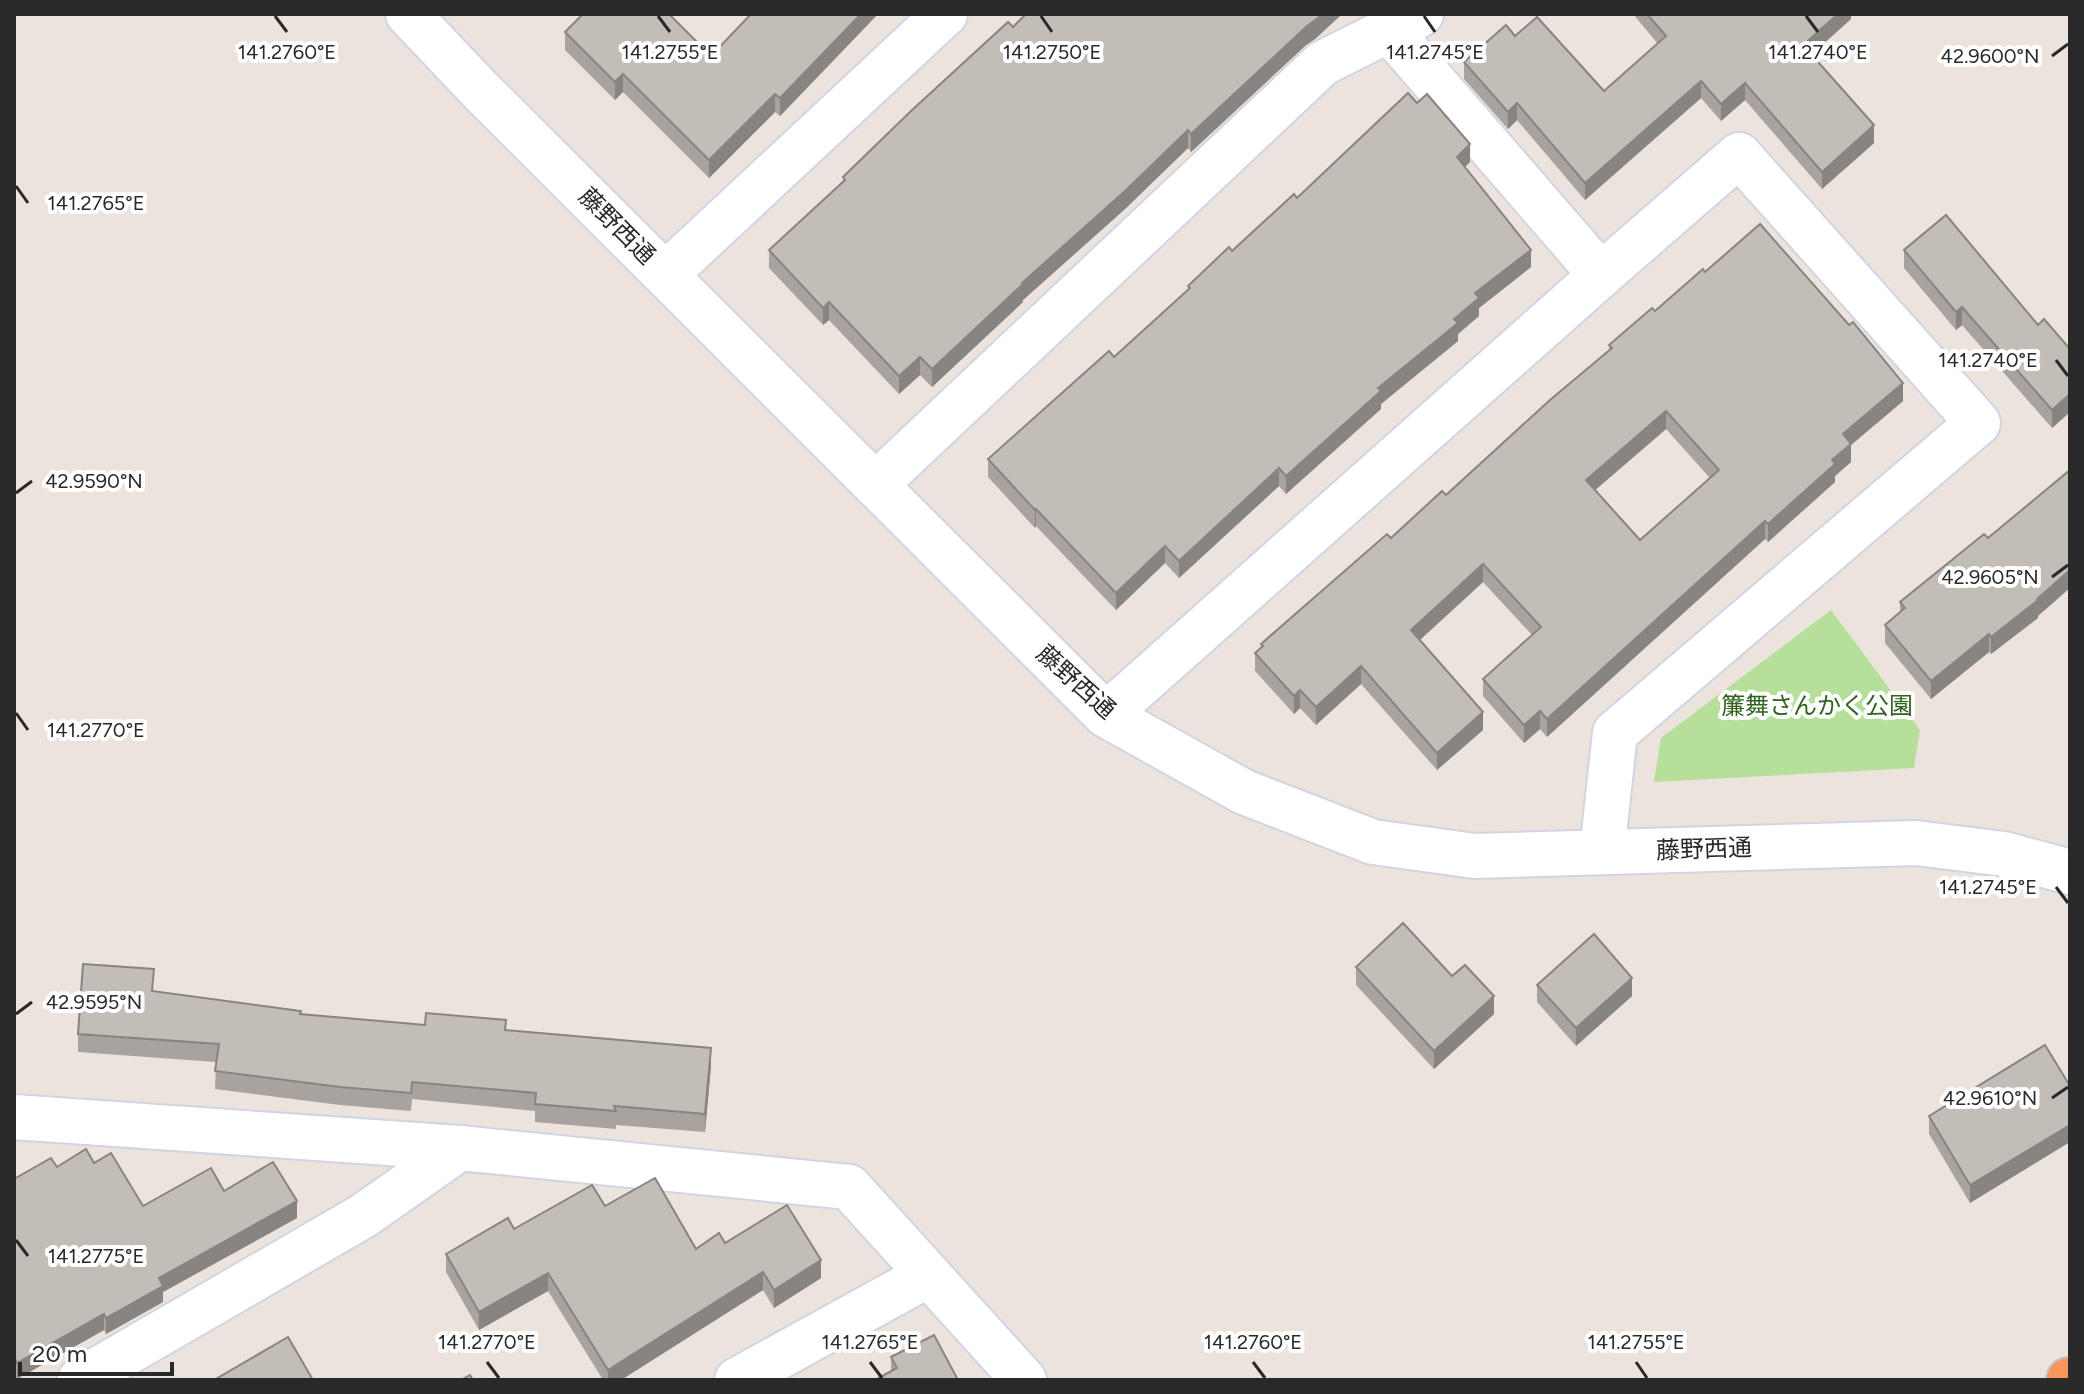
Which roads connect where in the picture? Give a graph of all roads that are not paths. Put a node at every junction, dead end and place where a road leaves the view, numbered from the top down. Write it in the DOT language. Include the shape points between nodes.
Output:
graph roads {
  1 [pos="408,14"];
  2 [pos="945,14"];
  3 [pos="1405,22"];
  4 [pos="666,274"];
  5 [pos="1601,275"];
  6 [pos="875,485"];
  7 [pos="1106,715"];
  8 [pos="1602,852"];
  9 [pos="2070,872"];
  10 [pos="14,1117"];
  11 [pos="460,1148"];
  12 [pos="928,1275"];
  13 [pos="80,1380"];
  14 [pos="737,1380"];
  15 [pos="1024,1380"];
  1 -- 4 [label="street, 藤野西通"];
  2 -- 4 [label="street"];
  3 -- 5 [label="street"];
  3 -- 6 [label="street" via="1323,63"];
  4 -- 6 [label="street, 藤野西通"];
  5 -- 7 [label="street"];
  5 -- 8 [label="street" via="1739,155 1978,423 1615,733"];
  6 -- 7 [label="street, 藤野西通"];
  7 -- 8 [label="street, 藤野西通" via="1244,792 1373,842 1475,856"];
  8 -- 9 [label="street, 藤野西通" via="1916,843 2004,854"];
  10 -- 11 [label="street"];
  11 -- 12 [label="street" via="849,1187"];
  11 -- 13 [label="street" via="363,1216"];
  12 -- 14 [label="street"];
  12 -- 15 [label="street"];
}
